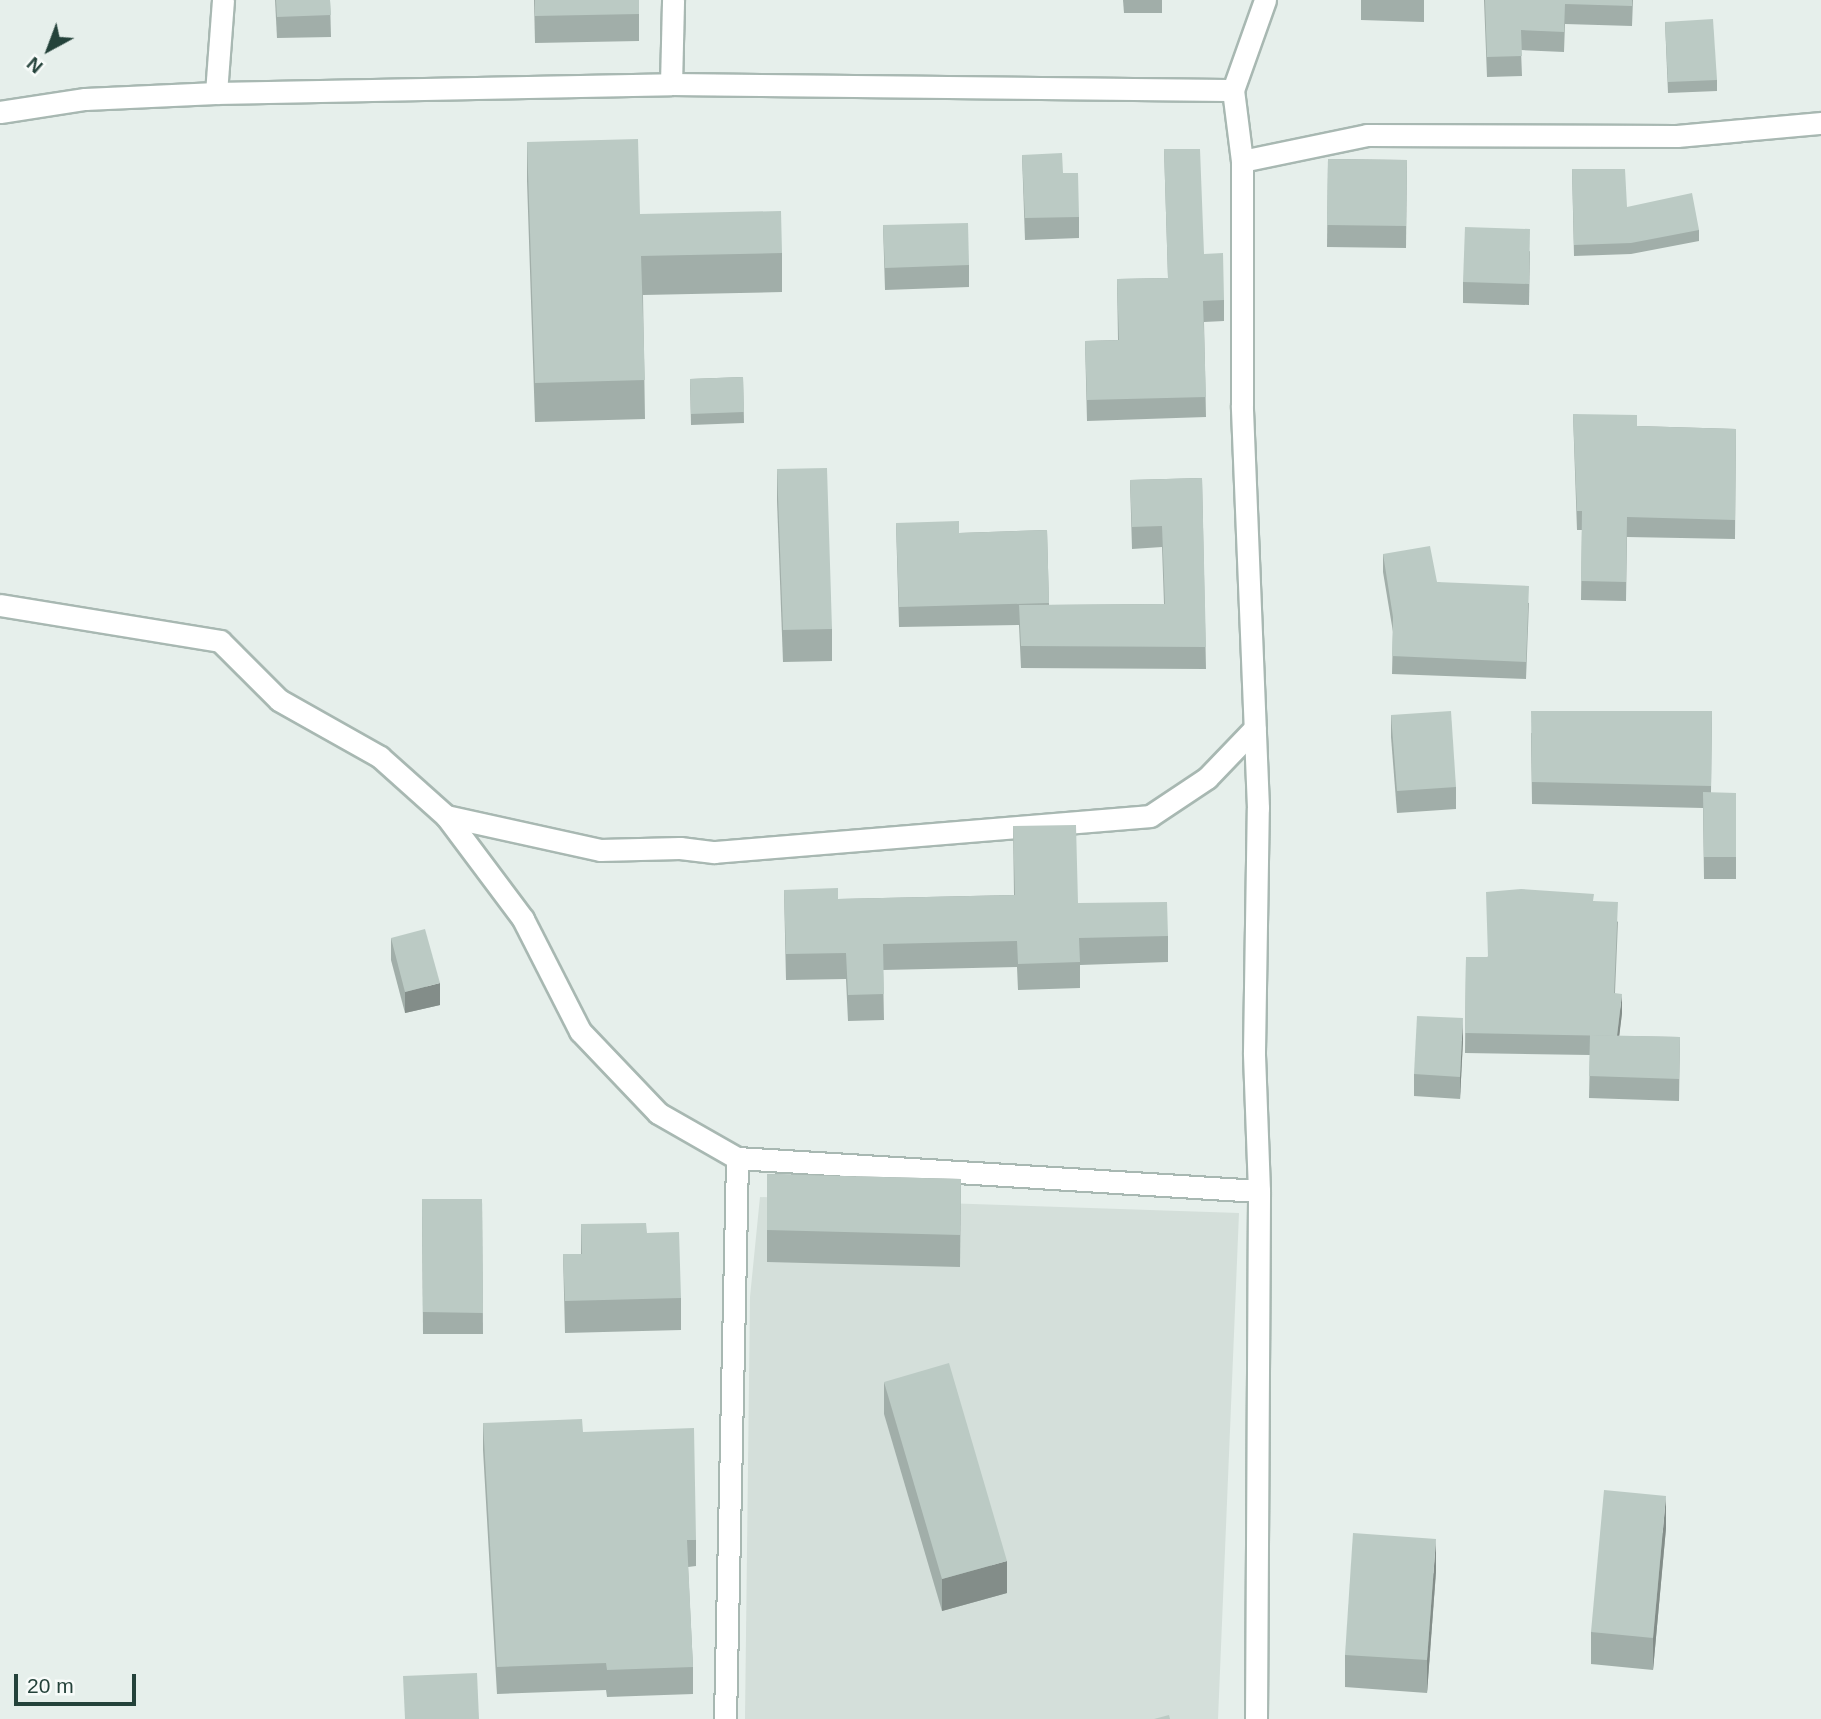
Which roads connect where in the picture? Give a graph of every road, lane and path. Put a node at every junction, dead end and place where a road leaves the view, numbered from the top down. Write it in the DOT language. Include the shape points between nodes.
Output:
graph roads {
  1 [pos="223,0"];
  2 [pos="673,0"];
  3 [pos="1265,0"];
  4 [pos="671,84"];
  5 [pos="1233,90"];
  6 [pos="216,93"];
  7 [pos="0,111"];
  8 [pos="1821,123"];
  9 [pos="1242,161"];
  10 [pos="0,605"];
  11 [pos="1255,728"];
  12 [pos="446,816"];
  13 [pos="737,1158"];
  14 [pos="1259,1191"];
  15 [pos="725,1719"];
  16 [pos="1256,1719"];
  1 -- 6 [label="street"];
  2 -- 4 [label="street"];
  3 -- 5 [label="street"];
  4 -- 5 [label="street"];
  4 -- 6 [label="street"];
  5 -- 9 [label="street"];
  6 -- 7 [label="street" via="85,99"];
  8 -- 9 [label="street" via="1677,136 1367,135"];
  9 -- 11 [label="street" via="1242,405"];
  10 -- 12 [label="street" via="220,641 279,700 380,757"];
  11 -- 12 [label="street" via="1207,778 1150,816 714,852 600,850"];
  11 -- 14 [label="street" via="1254,1052"];
  12 -- 13 [label="street" via="523,919 580,1031 658,1113"];
  13 -- 14 [label="street"];
  13 -- 15 [label="street"];
  14 -- 16 [label="street"];
}
